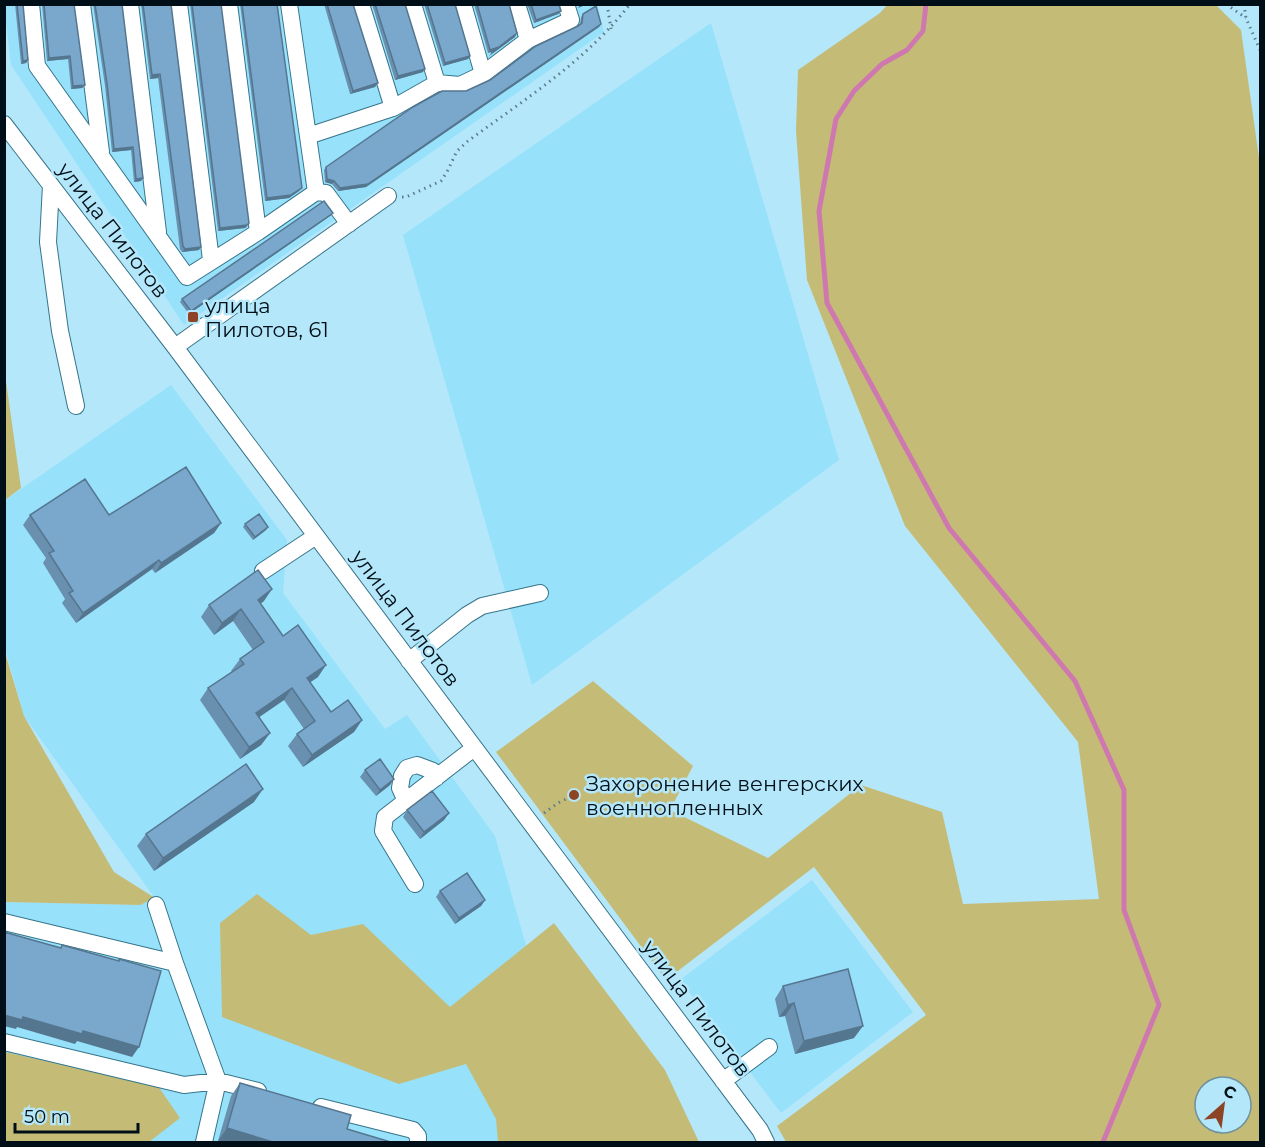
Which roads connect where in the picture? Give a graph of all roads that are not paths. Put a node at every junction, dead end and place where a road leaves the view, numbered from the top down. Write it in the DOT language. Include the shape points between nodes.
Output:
graph roads {
  1 [pos="31,4"];
  2 [pos="82,4"];
  3 [pos="130,4"];
  4 [pos="179,4"];
  5 [pos="229,4"];
  6 [pos="289,4"];
  7 [pos="361,4"];
  8 [pos="413,4"];
  9 [pos="463,4"];
  10 [pos="517,4"];
  11 [pos="567,4"];
  12 [pos="528,40"];
  13 [pos="483,74"];
  14 [pos="437,83"];
  15 [pos="393,108"];
  16 [pos="5,125"];
  17 [pos="308,136"];
  18 [pos="101,155"];
  19 [pos="51,185"];
  20 [pos="316,192"];
  21 [pos="388,196"];
  22 [pos="349,224"];
  23 [pos="258,232"];
  24 [pos="159,236"];
  25 [pos="212,261"];
  26 [pos="175,347"];
  27 [pos="76,406"];
  28 [pos="316,536"];
  29 [pos="264,571"];
  30 [pos="540,593"];
  31 [pos="409,661"];
  32 [pos="474,748"];
  33 [pos="436,778"];
  34 [pos="406,801"];
  35 [pos="416,884"];
  36 [pos="156,905"];
  37 [pos="4,922"];
  38 [pos="175,963"];
  39 [pos="4,1042"];
  40 [pos="769,1047"];
  41 [pos="218,1080"];
  42 [pos="723,1081"];
  43 [pos="276,1095"];
  44 [pos="310,1104"];
  45 [pos="204,1143"];
  46 [pos="417,1143"];
  47 [pos="766,1143"];
  1 -- 18 [label="street" via="37,66"];
  2 -- 18 [label="street"];
  3 -- 24 [label="street"];
  4 -- 25 [label="street"];
  5 -- 23 [label="street"];
  6 -- 17 [label="street"];
  7 -- 15 [label="street"];
  8 -- 14 [label="street"];
  9 -- 13 [label="street"];
  10 -- 12 [label="street"];
  11 -- 12 [label="street" via="572,20"];
  12 -- 13 [label="street"];
  13 -- 14 [label="street" via="460,85"];
  14 -- 15 [label="street"];
  15 -- 17 [label="street"];
  16 -- 19 [label="street, улица Пилотов"];
  17 -- 20 [label="street"];
  18 -- 24 [label="street"];
  19 -- 26 [label="street, улица Пилотов"];
  19 -- 27 [label="street" via="48,242 60,331"];
  20 -- 22 [label="street" via="326,194"];
  20 -- 23 [label="street"];
  21 -- 22 [label="street"];
  22 -- 26 [label="street"];
  23 -- 25 [label="street"];
  24 -- 25 [label="street" via="187,276"];
  26 -- 28 [label="street, улица Пилотов"];
  28 -- 29 [label="street"];
  28 -- 31 [label="street, улица Пилотов"];
  30 -- 31 [label="street" via="482,606"];
  31 -- 32 [label="street, улица Пилотов"];
  32 -- 33 [label="street"];
  32 -- 42 [label="street, улица Пилотов"];
  33 -- 34 [label="street"];
  33 -- 34 [label="street" via="433,771 417,765 407,768 400,788"];
  34 -- 35 [label="street" via="385,817 383,831"];
  36 -- 38 [label="street"];
  37 -- 38 [label="street"];
  38 -- 41 [label="street"];
  39 -- 41 [label="street" via="184,1085"];
  40 -- 42 [label="street"];
  41 -- 43 [label="street"];
  41 -- 45 [label="street"];
  42 -- 47 [label="street, улица Пилотов"];
  44 -- 46 [label="street" via="413,1130 418,1136"];
}
